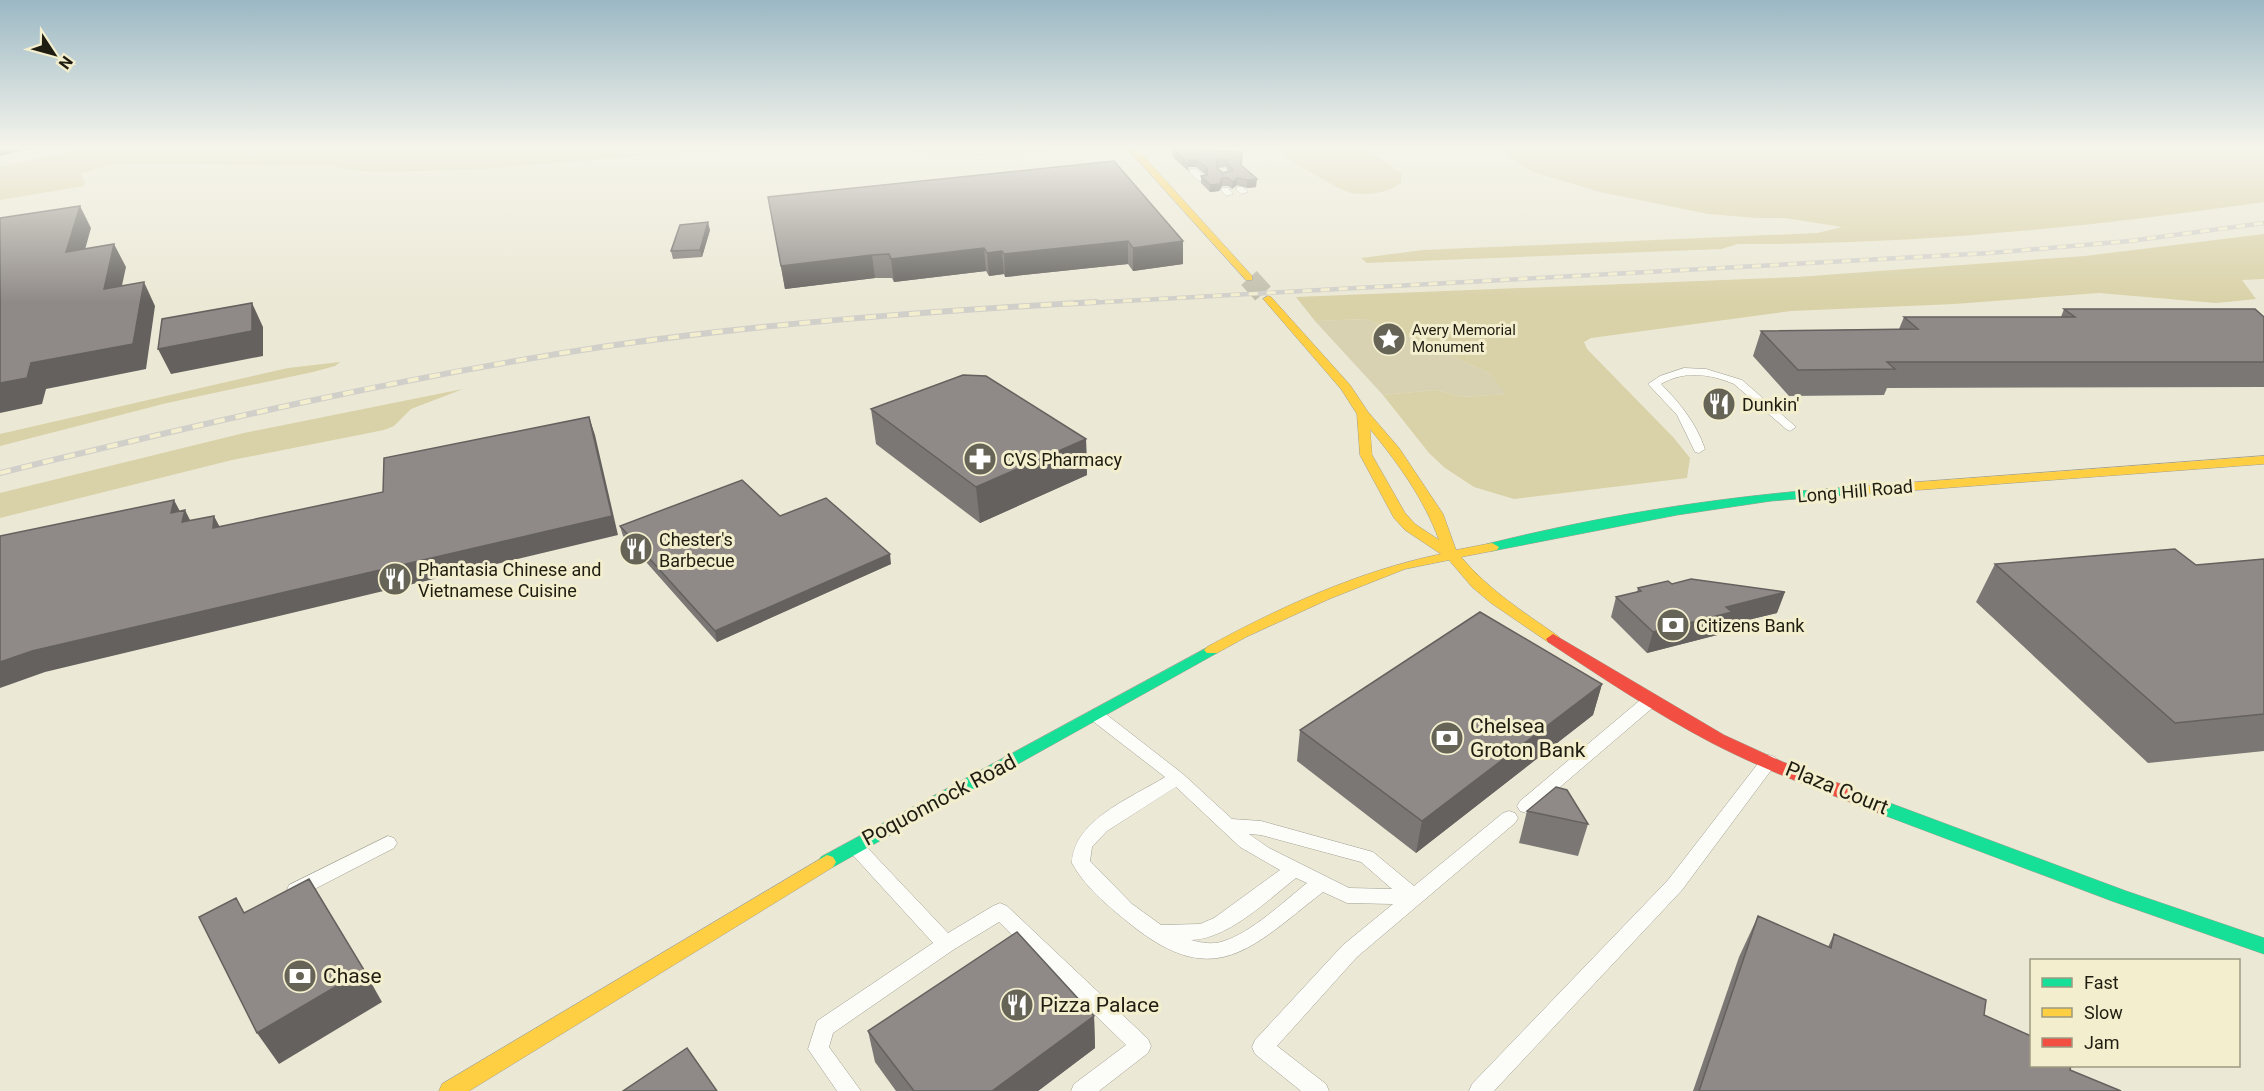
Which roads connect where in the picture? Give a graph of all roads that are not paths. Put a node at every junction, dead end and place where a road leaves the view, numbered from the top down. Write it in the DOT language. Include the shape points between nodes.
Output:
graph roads {
  1 [pos="1178,200"];
  2 [pos="1249,278"];
  3 [pos="1268,299"];
  4 [pos="1363,414"];
  5 [pos="1790,427"];
  6 [pos="1699,449"];
  7 [pos="2264,460"];
  8 [pos="1451,554"];
  9 [pos="1651,700"];
  10 [pos="1096,715"];
  11 [pos="1769,761"];
  12 [pos="1177,778"];
  13 [pos="1526,806"];
  14 [pos="1509,818"];
  15 [pos="1228,825"];
  16 [pos="388,843"];
  17 [pos="854,846"];
  18 [pos="1294,870"];
  19 [pos="1321,883"];
  20 [pos="1414,897"];
  21 [pos="275,900"];
  22 [pos="1159,933"];
  23 [pos="946,944"];
  24 [pos="2264,946"];
  25 [pos="450,1091"];
  26 [pos="850,1091"];
  27 [pos="1082,1091"];
  28 [pos="1318,1091"];
  29 [pos="1480,1091"];
  1 -- 2 [label="street"];
  3 -- 4 [label="street" via="1346,387"];
  4 -- 8 [label="street" via="1395,451 1435,512"];
  4 -- 8 [label="street" via="1366,455 1399,515"];
  5 -- 6 [label="lane" via="1729,377 1706,371 1667,374 1654,384 1681,411"];
  7 -- 8 [label="street, Long Hill Road" via="1736,502 1625,518"];
  8 -- 9 [label="street, Plaza Court" via="1496,600"];
  8 -- 10 [label="street, Poquonnock Road" via="1401,566 1324,596 1241,634"];
  9 -- 11 [label="street, Plaza Court" via="1719,739"];
  9 -- 13 [label="lane"];
  10 -- 12 [label="lane"];
  10 -- 17 [label="street, Poquonnock Road"];
  11 -- 24 [label="street, Plaza Court" via="2119,896"];
  11 -- 29 [label="lane" via="1675,885"];
  12 -- 15 [label="lane"];
  12 -- 22 [label="lane" via="1107,821 1082,846 1081,863 1090,874 1140,921"];
  14 -- 20 [label="lane"];
  15 -- 18 [label="lane" via="1246,842"];
  15 -- 20 [label="lane" via="1261,828 1367,857"];
  16 -- 21 [label="lane"];
  17 -- 23 [label="lane"];
  17 -- 25 [label="street, Poquonnock Road"];
  18 -- 19 [label="lane"];
  18 -- 22 [label="lane" via="1221,924 1201,932"];
  19 -- 20 [label="lane" via="1347,895"];
  19 -- 22 [label="lane" via="1225,950 1208,954 1193,951"];
  20 -- 28 [label="lane" via="1350,951 1262,1047"];
  23 -- 26 [label="lane" via="824,1028 818,1049"];
  23 -- 27 [label="lane" via="1000,911 1141,1046"];
}
